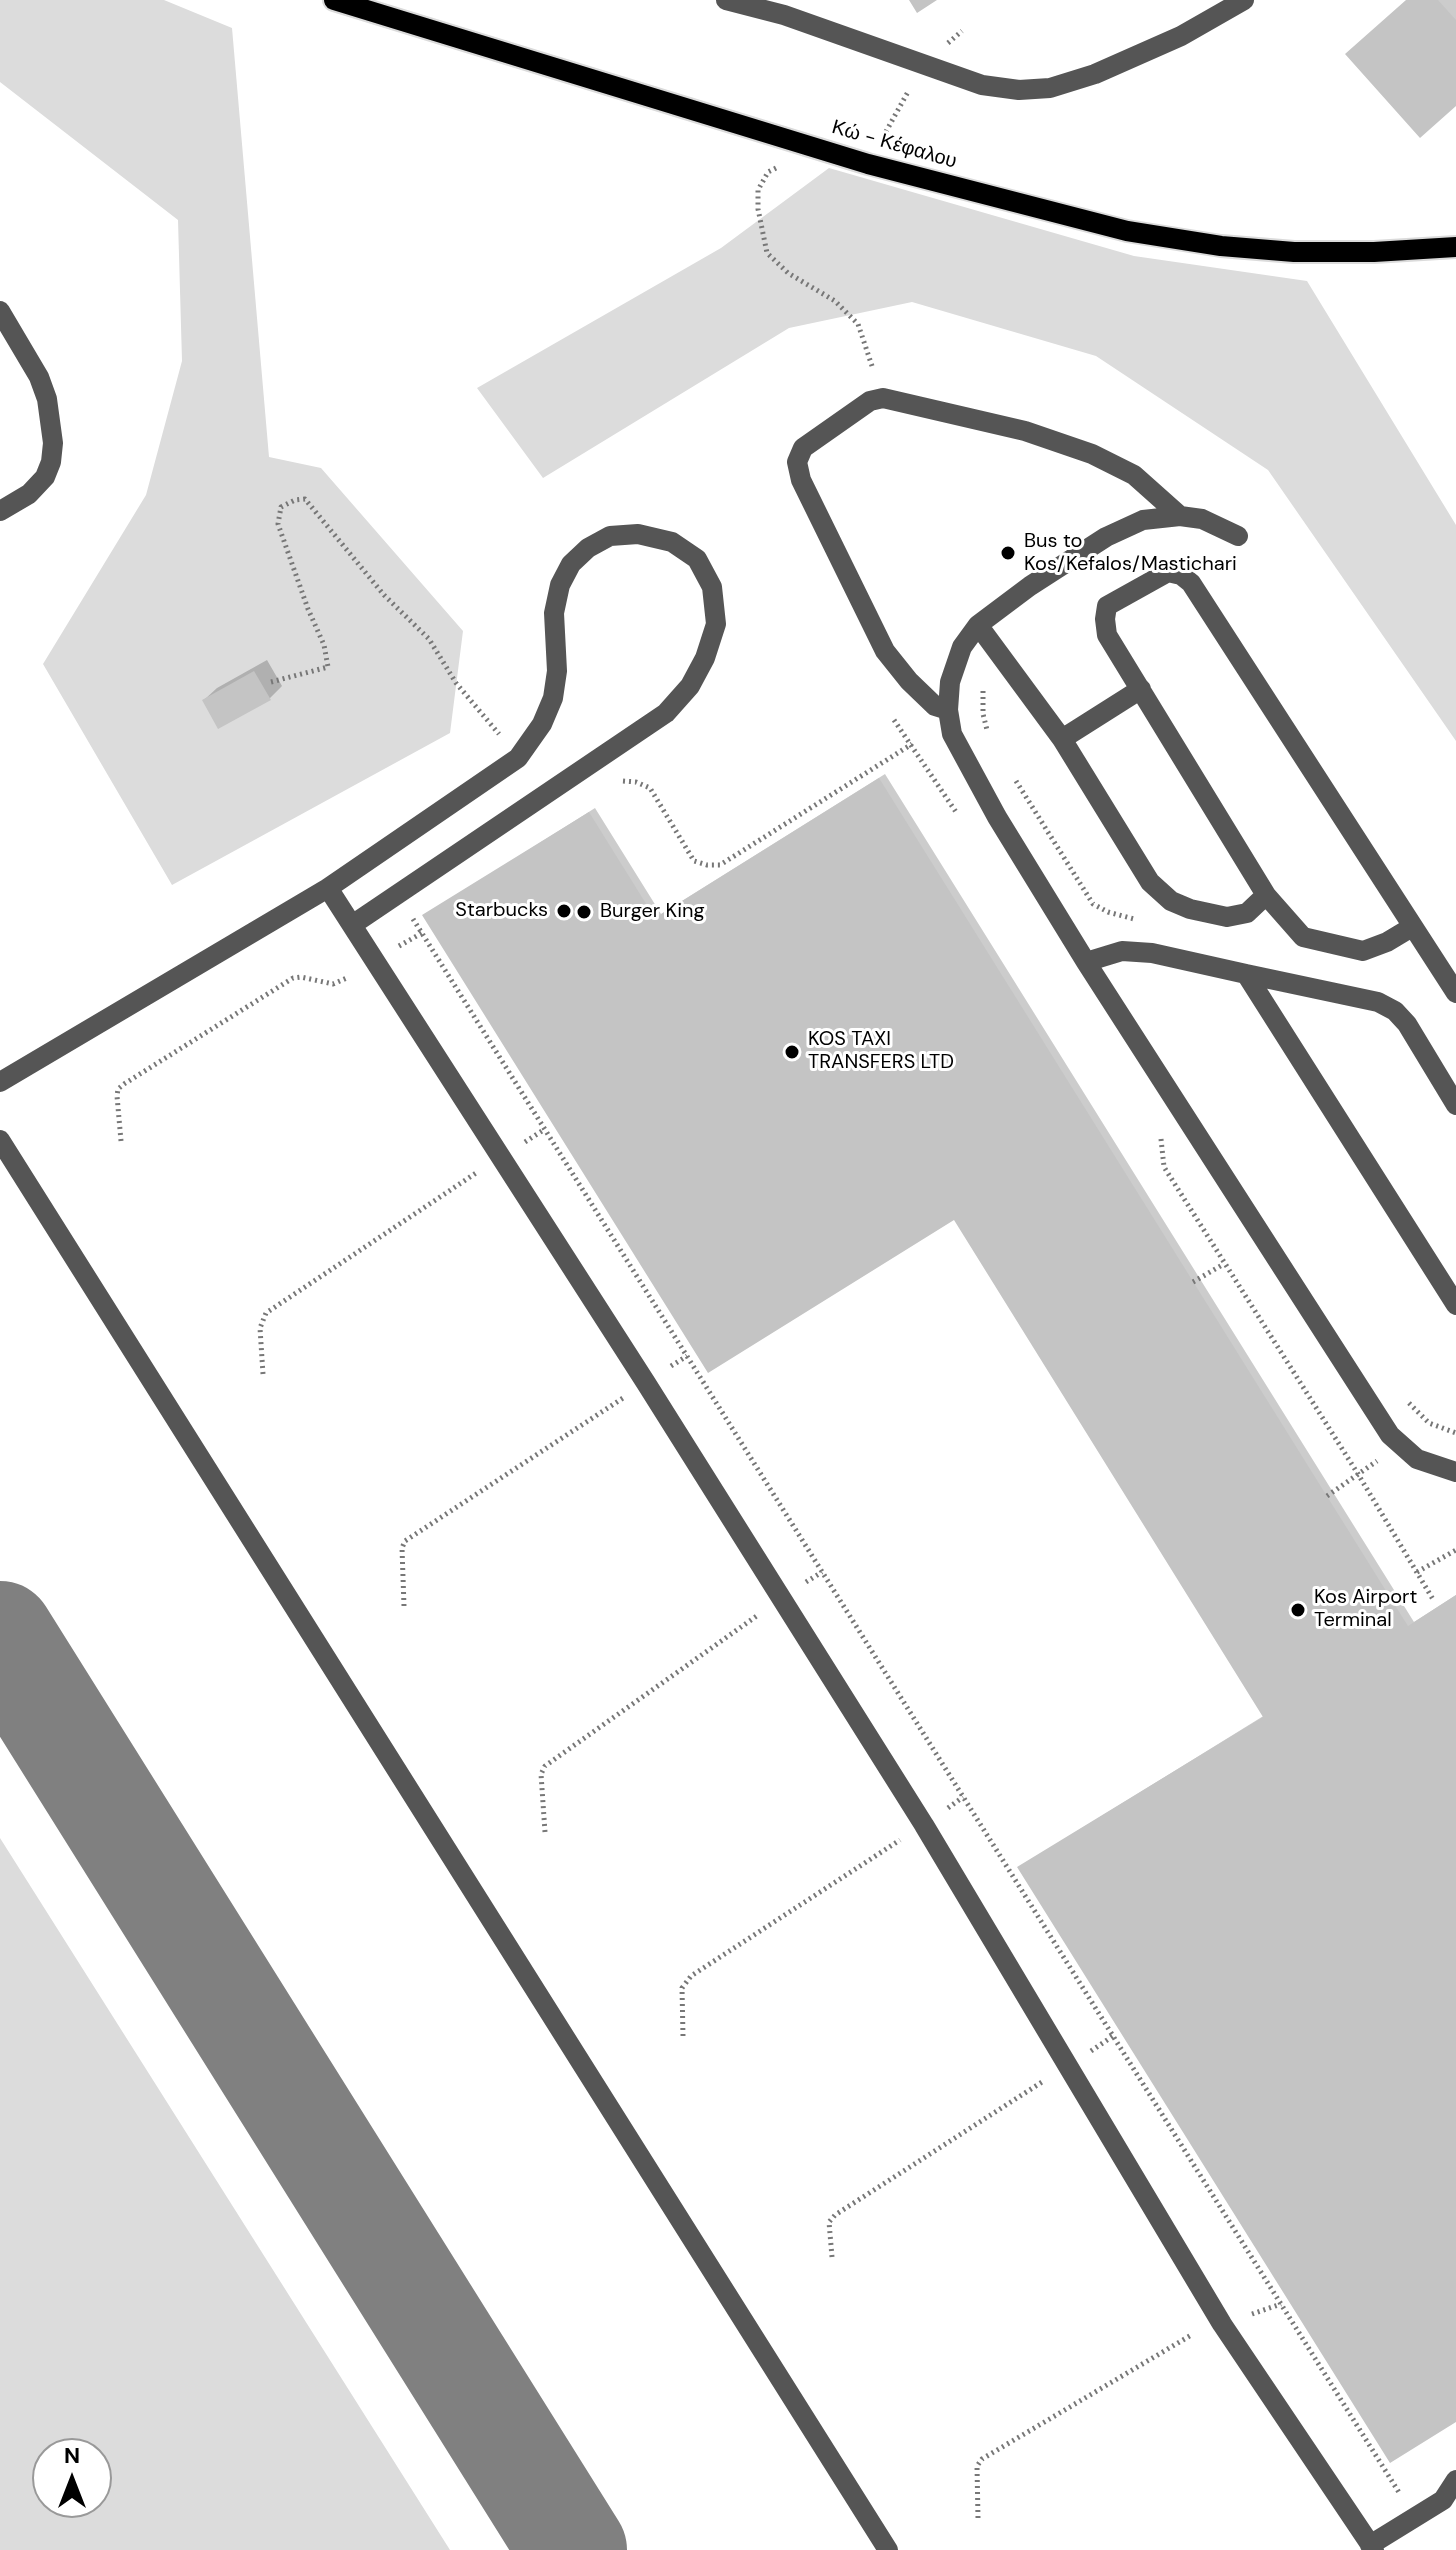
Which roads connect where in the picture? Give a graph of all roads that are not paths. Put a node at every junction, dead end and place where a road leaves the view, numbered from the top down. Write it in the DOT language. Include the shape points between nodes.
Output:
graph roads {
  1 [pos="334,0"];
  2 [pos="726,0"];
  3 [pos="1244,0"];
  4 [pos="1456,247"];
  5 [pos="0,311"];
  6 [pos="0,511"];
  7 [pos="1180,516"];
  8 [pos="1238,536"];
  9 [pos="978,625"];
  10 [pos="1141,689"];
  11 [pos="948,710"];
  12 [pos="1062,739"];
  13 [pos="328,888"];
  14 [pos="1266,895"];
  15 [pos="352,925"];
  16 [pos="1412,927"];
  17 [pos="1086,962"];
  18 [pos="1246,974"];
  19 [pos="1456,993"];
  20 [pos="0,1082"];
  21 [pos="1456,1105"];
  22 [pos="0,1140"];
  23 [pos="1456,1305"];
  24 [pos="1456,1472"];
  25 [pos="1456,2480"];
  26 [pos="1372,2547"];
  27 [pos="888,2550"];
  1 -- 4 [label="main road, Κώ - Κέφαλου" via="868,164 1127,231 1294,252"];
  2 -- 3 [label="street" via="784,15 982,85 1019,90 1050,88 1095,74 1181,36"];
  5 -- 6 [label="street" via="39,377 53,443 45,477"];
  7 -- 8 [label="street" via="1202,519"];
  7 -- 9 [label="street" via="1143,520 1106,537"];
  7 -- 11 [label="street" via="1134,475 1092,454 1025,431 883,398 870,401 803,448 797,462 801,480 885,651 935,706"];
  9 -- 11 [label="street" via="955,664"];
  9 -- 12 [label="street"];
  10 -- 12 [label="street"];
  10 -- 14 [label="street"];
  10 -- 16 [label="street" via="1107,635 1107,606 1168,572 1181,575"];
  11 -- 17 [label="street" via="952,734 997,817"];
  12 -- 14 [label="street" via="1150,882 1171,901 1227,917 1247,913"];
  13 -- 15 [label="street"];
  13 -- 15 [label="street" via="518,758 553,698 554,613 560,585 588,548 610,536 638,534 672,542 697,559 712,587 716,624 690,686 666,713"];
  13 -- 20 [label="street"];
  14 -- 16 [label="street" via="1303,937 1317,942 1363,951"];
  15 -- 26 [label="street" via="924,1825 1222,2324"];
  16 -- 19 [label="street"];
  17 -- 18 [label="street" via="1122,951 1152,953"];
  17 -- 24 [label="street" via="1390,1435 1417,1459"];
  18 -- 21 [label="street" via="1378,1002 1395,1011"];
  18 -- 23 [label="street"];
  22 -- 27 [label="street"];
  25 -- 26 [label="street" via="1443,2500"];
}
